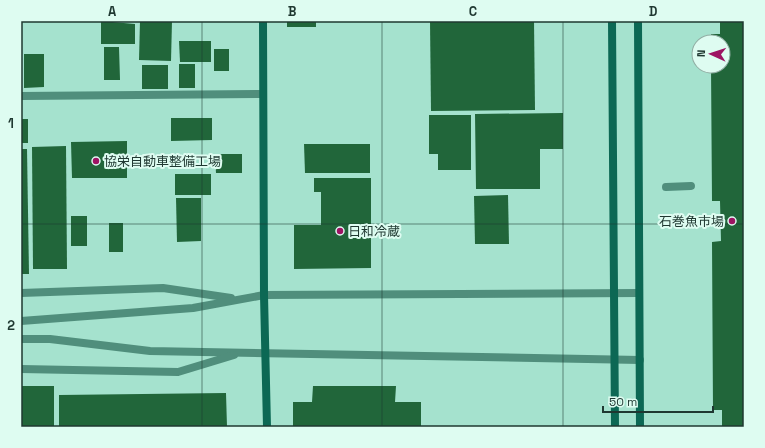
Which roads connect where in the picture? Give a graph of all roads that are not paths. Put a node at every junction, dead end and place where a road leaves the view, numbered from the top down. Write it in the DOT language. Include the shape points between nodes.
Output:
graph roads {
  1 [pos="263,21"];
  2 [pos="612,21"];
  3 [pos="638,21"];
  4 [pos="263,94"];
  5 [pos="21,96"];
  6 [pos="691,186"];
  7 [pos="666,187"];
  8 [pos="21,293"];
  9 [pos="614,293"];
  10 [pos="640,293"];
  11 [pos="264,294"];
  12 [pos="239,300"];
  13 [pos="21,321"];
  14 [pos="21,339"];
  15 [pos="242,352"];
  16 [pos="267,354"];
  17 [pos="614,360"];
  18 [pos="640,360"];
  19 [pos="21,369"];
  20 [pos="267,427"];
  21 [pos="615,427"];
  22 [pos="640,427"];
  1 -- 4 [label="street"];
  2 -- 9 [label="street"];
  3 -- 10 [label="street"];
  4 -- 5 [label="street"];
  4 -- 11 [label="street"];
  6 -- 7 [label="street"];
  8 -- 12 [label="street" via="163,288"];
  9 -- 10 [label="street"];
  9 -- 11 [label="street"];
  9 -- 17 [label="street"];
  10 -- 18 [label="street"];
  11 -- 12 [label="street"];
  11 -- 16 [label="street"];
  12 -- 13 [label="street" via="193,308"];
  14 -- 15 [label="street" via="50,339 150,351"];
  15 -- 16 [label="street"];
  15 -- 19 [label="street" via="178,372"];
  16 -- 17 [label="street"];
  16 -- 20 [label="street"];
  17 -- 18 [label="street"];
  17 -- 21 [label="street"];
  18 -- 22 [label="street"];
}
